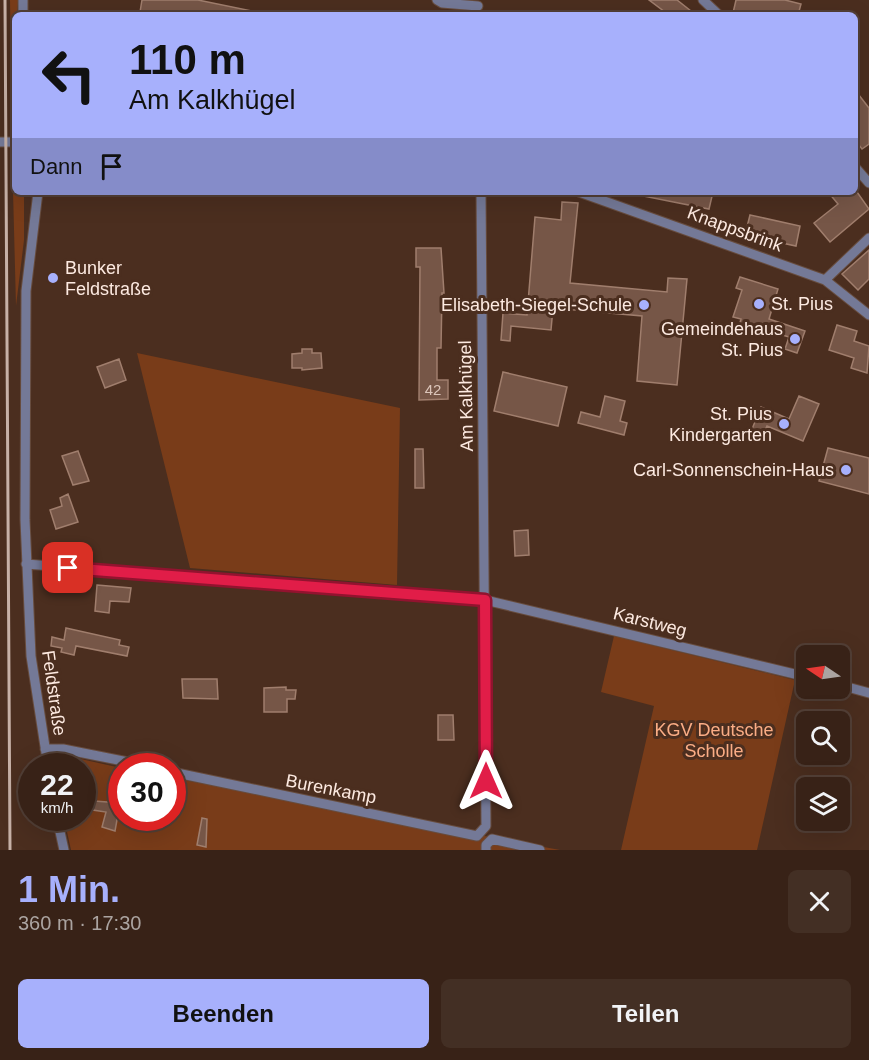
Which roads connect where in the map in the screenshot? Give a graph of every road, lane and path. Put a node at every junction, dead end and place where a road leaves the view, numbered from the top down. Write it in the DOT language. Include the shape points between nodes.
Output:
graph roads {
  1 [pos="437,0"];
  2 [pos="703,0"];
  3 [pos="478,7"];
  4 [pos="716,12"];
  5 [pos="858,170"];
  6 [pos="869,183"];
  7 [pos="38,195"];
  8 [pos="481,195"];
  9 [pos="587,195"];
  10 [pos="869,238"];
  11 [pos="825,280"];
  12 [pos="869,315"];
  13 [pos="26,564"];
  14 [pos="485,600"];
  15 [pos="796,674"];
  16 [pos="850,688"];
  17 [pos="869,693"];
  18 [pos="45,748"];
  19 [pos="46,753"];
  20 [pos="108,758"];
  21 [pos="186,775"];
  22 [pos="59,831"];
  23 [pos="483,832"];
  24 [pos="63,850"];
  25 [pos="486,850"];
  26 [pos="540,850"];
  1 -- 3 [label="street"];
  2 -- 4 [label="street"];
  5 -- 6 [label="street"];
  7 -- 13 [label="street, Feldstraße" via="26,291"];
  8 -- 14 [label="street, Am Kalkhügel"];
  9 -- 11 [label="street, Knappsbrink"];
  10 -- 11 [label="street"];
  11 -- 12 [label="street, Knappsbrink"];
  13 -- 14 [label="street"];
  13 -- 18 [label="street, Feldstraße" via="31,656"];
  14 -- 15 [label="street, Karstweg"];
  14 -- 23 [label="street, Am Kalkhügel"];
  16 -- 17 [label="street"];
  18 -- 19 [label="street, Feldstraße"];
  18 -- 20 [label="street"];
  21 -- 23 [label="street, Burenkamp" via="477,836"];
  22 -- 24 [label="street"];
  25 -- 26 [label="street" via="492,840"];
}
